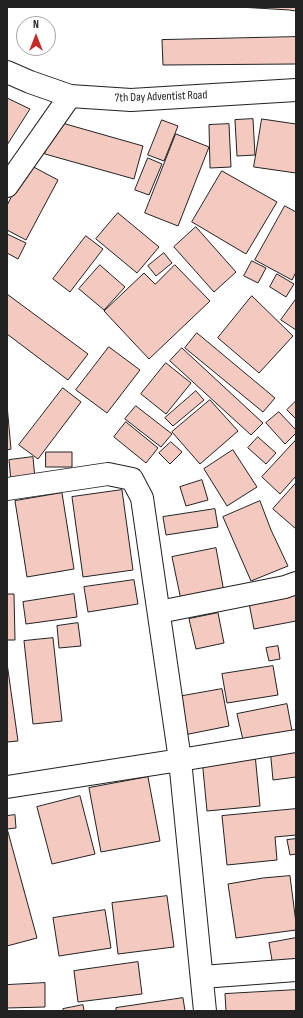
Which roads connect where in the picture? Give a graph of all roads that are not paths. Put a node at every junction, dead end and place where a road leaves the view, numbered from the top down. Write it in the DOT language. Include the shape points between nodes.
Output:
graph roads {
  1 [pos="7,72"];
  2 [pos="296,90"];
  3 [pos="70,96"];
  4 [pos="7,186"];
  5 [pos="7,489"];
  6 [pos="296,583"];
  7 [pos="159,612"];
  8 [pos="296,741"];
  9 [pos="180,760"];
  10 [pos="7,787"];
  11 [pos="296,970"];
  12 [pos="202,977"];
  13 [pos="205,1011"];
  1 -- 3 [label="street, 7th Day Adventist Road"];
  2 -- 3 [label="street, 7th Day Adventist Road" via="131,100"];
  3 -- 4 [label="street"];
  5 -- 7 [label="street" via="108,474 132,479 142,498"];
  6 -- 7 [label="street"];
  7 -- 9 [label="street"];
  8 -- 9 [label="street"];
  9 -- 10 [label="street"];
  9 -- 12 [label="street"];
  11 -- 12 [label="street"];
  12 -- 13 [label="street"];
}
